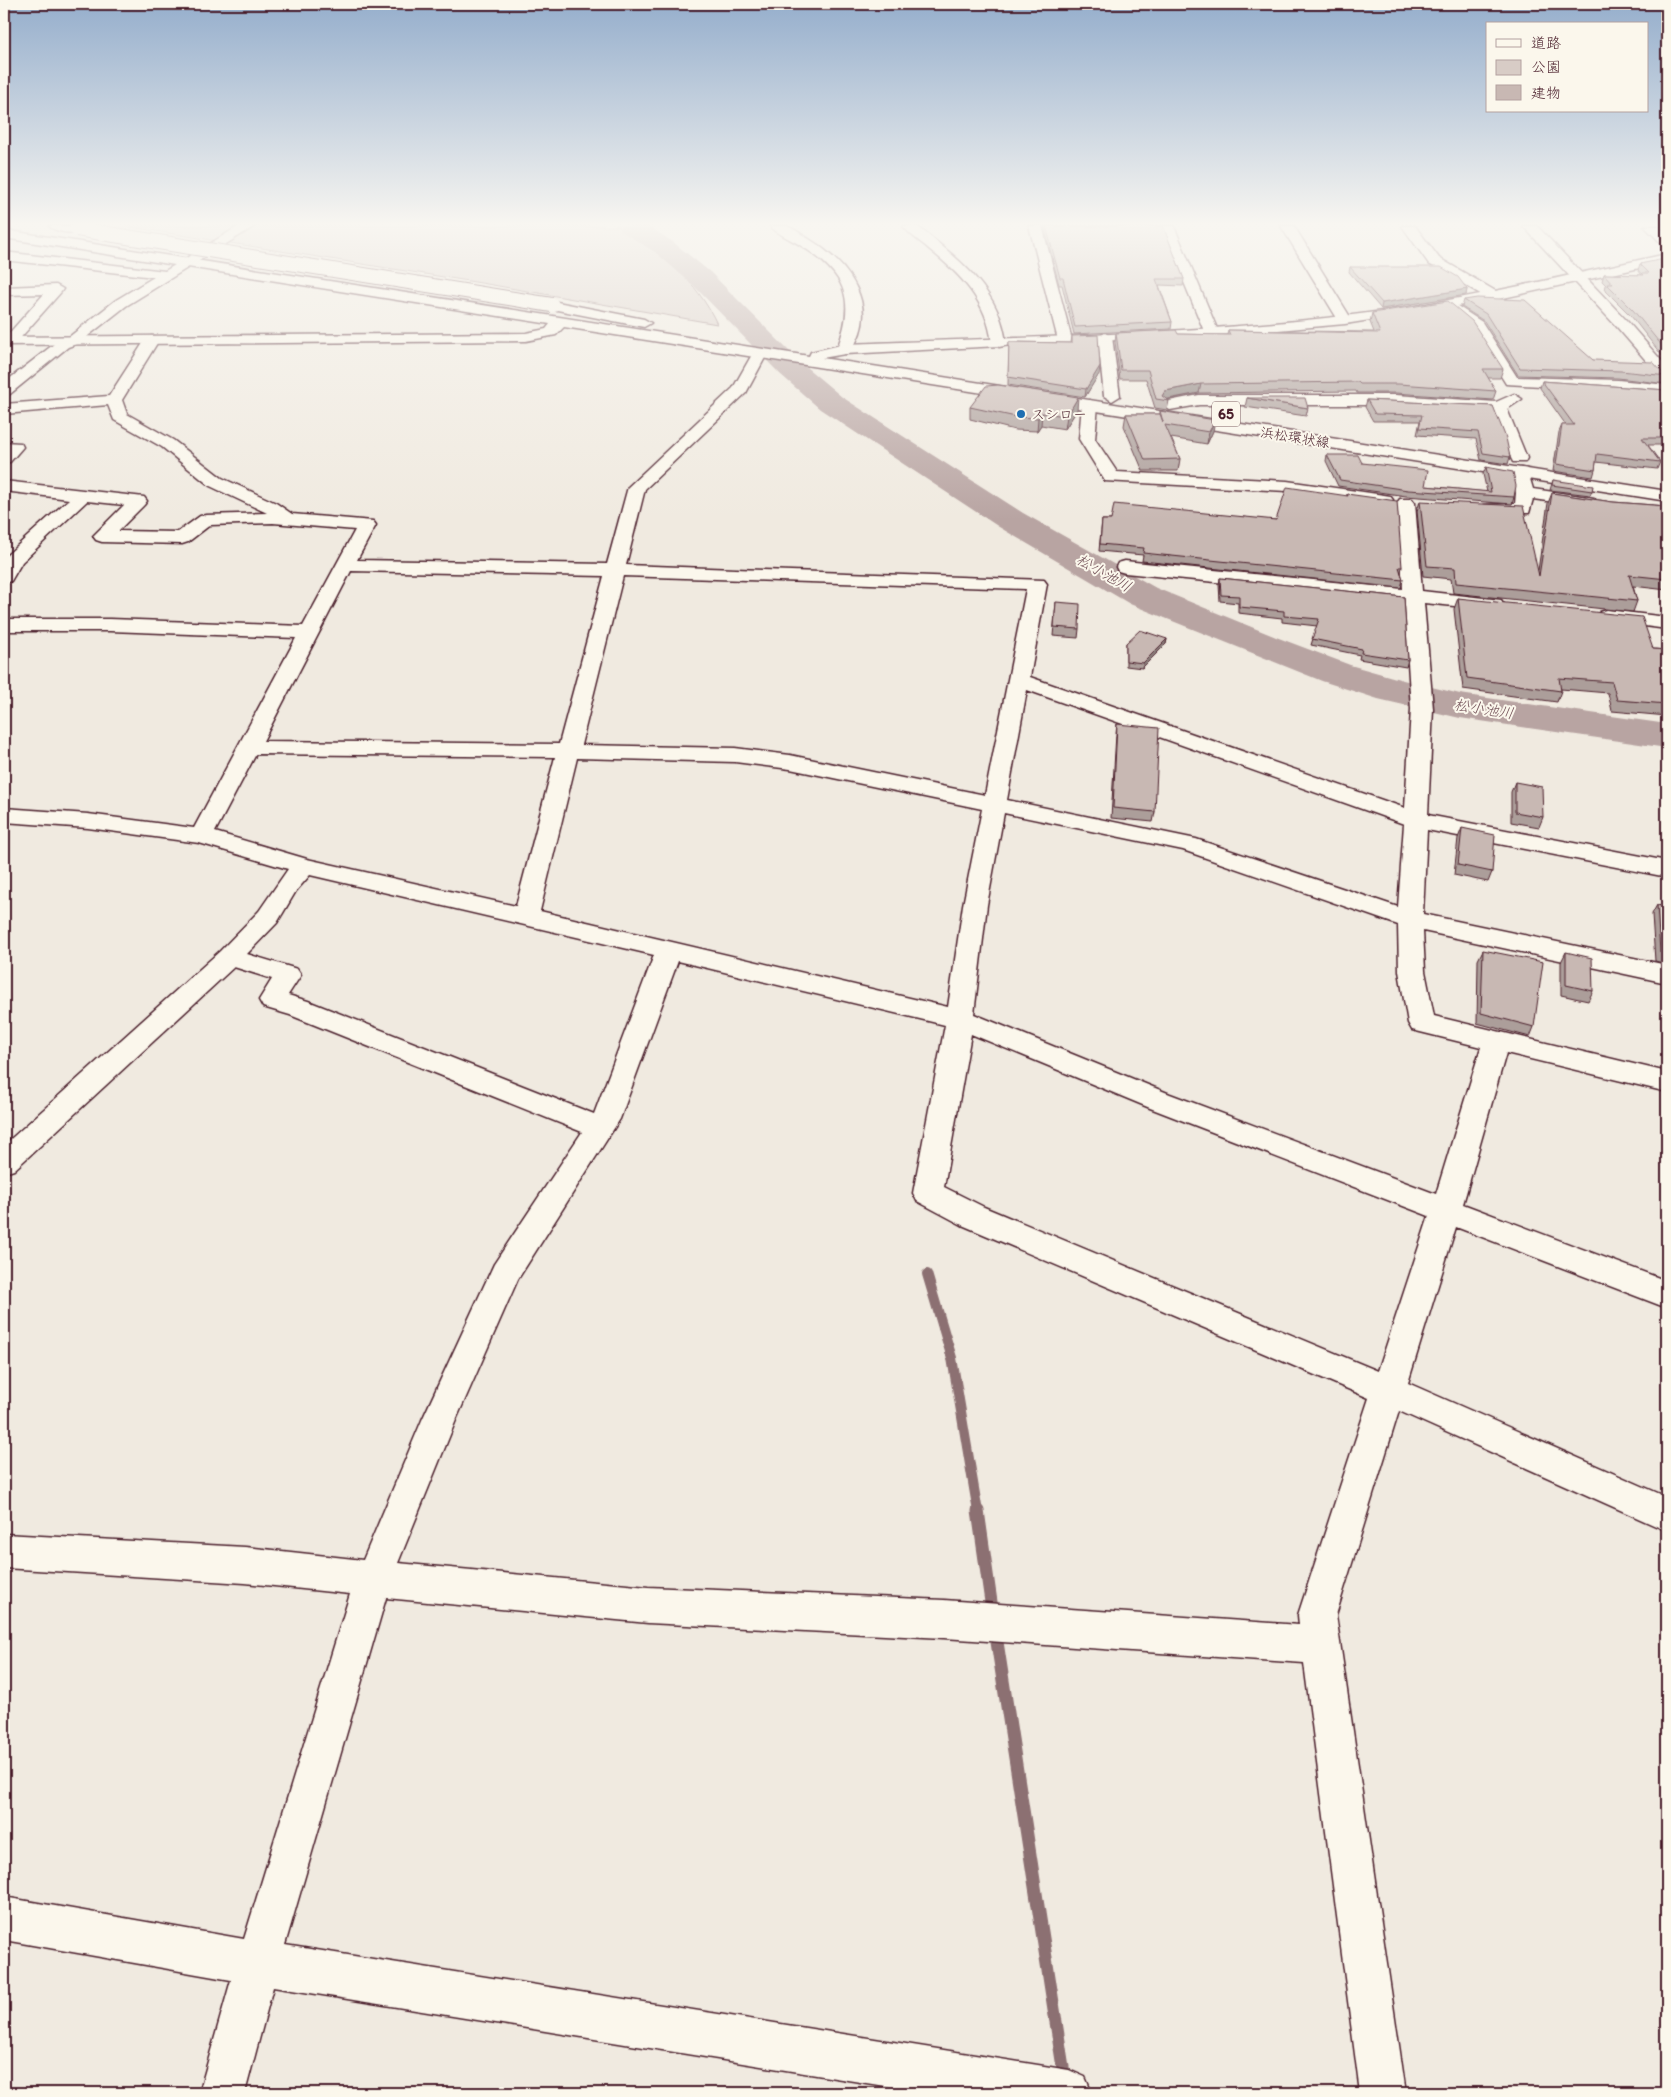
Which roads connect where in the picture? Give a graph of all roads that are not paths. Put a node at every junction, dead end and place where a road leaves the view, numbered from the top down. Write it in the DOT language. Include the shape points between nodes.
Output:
graph roads {
  1 [pos="23,324"];
  2 [pos="94,324"];
  3 [pos="558,324"];
  4 [pos="571,324"];
  5 [pos="649,324"];
  6 [pos="855,324"];
  7 [pos="996,324"];
  8 [pos="1062,324"];
  9 [pos="1208,324"];
  10 [pos="1299,324"];
  11 [pos="1474,324"];
  12 [pos="1622,324"];
  13 [pos="1211,331"];
  14 [pos="1105,337"];
  15 [pos="74,340"];
  16 [pos="152,340"];
  17 [pos="1066,340"];
  18 [pos="7,341"];
  19 [pos="999,344"];
  20 [pos="846,349"];
  21 [pos="826,352"];
  22 [pos="762,354"];
  23 [pos="800,360"];
  24 [pos="1667,376"];
  25 [pos="1512,381"];
  26 [pos="1667,390"];
  27 [pos="4,391"];
  28 [pos="1112,396"];
  29 [pos="114,400"];
  30 [pos="1090,405"];
  31 [pos="1170,405"];
  32 [pos="1498,407"];
  33 [pos="4,409"];
  34 [pos="4,447"];
  35 [pos="4,458"];
  36 [pos="1520,466"];
  37 [pos="1661,479"];
  38 [pos="4,486"];
  39 [pos="1525,493"];
  40 [pos="84,494"];
  41 [pos="1667,496"];
  42 [pos="1469,508"];
  43 [pos="1667,509"];
  44 [pos="287,519"];
  45 [pos="345,565"];
  46 [pos="1125,567"];
  47 [pos="614,570"];
  48 [pos="4,577"];
  49 [pos="1414,597"];
  50 [pos="1508,606"];
  51 [pos="1585,614"];
  52 [pos="1667,623"];
  53 [pos="4,624"];
  54 [pos="307,632"];
  55 [pos="1019,680"];
  56 [pos="248,748"];
  57 [pos="568,751"];
  58 [pos="994,805"];
  59 [pos="4,815"];
  60 [pos="1415,820"];
  61 [pos="201,836"];
  62 [pos="304,866"];
  63 [pos="1667,869"];
  64 [pos="526,916"];
  65 [pos="1410,920"];
  66 [pos="669,950"];
  67 [pos="229,957"];
  68 [pos="1667,974"];
  69 [pos="960,1019"];
  70 [pos="1496,1042"];
  71 [pos="1667,1082"];
  72 [pos="600,1128"];
  73 [pos="4,1162"];
  74 [pos="1446,1210"];
  75 [pos="1667,1295"];
  76 [pos="1390,1390"];
  77 [pos="1667,1514"];
  78 [pos="4,1551"];
  79 [pos="373,1579"];
  80 [pos="1320,1646"];
  81 [pos="4,1919"];
  82 [pos="258,1963"];
  83 [pos="1060,2092"];
  84 [pos="222,2093"];
  85 [pos="1383,2093"];
  1 -- 18 [label="main road"];
  2 -- 15 [label="main road"];
  3 -- 16 [label="main road" via="551,332 541,335 497,337"];
  4 -- 22 [label="main road, 浜松環状線 / 65"];
  5 -- 21 [label="main road, 浜松環状線 / 65"];
  6 -- 20 [label="main road"];
  7 -- 19 [label="main road"];
  8 -- 17 [label="main road"];
  9 -- 13 [label="main road"];
  10 -- 13 [label="main road"];
  11 -- 25 [label="main road" via="1490,343"];
  12 -- 24 [label="main road"];
  13 -- 14 [label="main road"];
  14 -- 17 [label="main road"];
  14 -- 28 [label="main road"];
  15 -- 16 [label="main road"];
  15 -- 18 [label="main road"];
  15 -- 27 [label="main road" via="63,344"];
  16 -- 29 [label="main road"];
  17 -- 19 [label="main road"];
  19 -- 20 [label="main road"];
  20 -- 21 [label="main road"];
  21 -- 23 [label="main road"];
  21 -- 28 [label="main road, 浜松環状線 / 65"];
  22 -- 23 [label="main road, 浜松環状線 / 65"];
  22 -- 47 [label="main road" via="740,390 636,487"];
  23 -- 30 [label="main road, 浜松環状線 / 65"];
  25 -- 26 [label="main road" via="1618,384"];
  25 -- 32 [label="main road" via="1520,396"];
  28 -- 31 [label="main road, 浜松環状線 / 65"];
  29 -- 33 [label="main road"];
  29 -- 44 [label="main road" via="120,417 175,448 218,483 255,498"];
  30 -- 36 [label="main road, 浜松環状線 / 65"];
  30 -- 49 [label="main road" via="1087,438 1111,477 1287,486 1415,504"];
  31 -- 32 [label="main road" via="1199,400 1384,400"];
  31 -- 36 [label="main road, 浜松環状線 / 65"];
  32 -- 36 [label="main road"];
  34 -- 35 [label="main road" via="15,447"];
  36 -- 37 [label="main road, 浜松環状線 / 65"];
  36 -- 39 [label="main road"];
  36 -- 41 [label="main road, 浜松環状線 / 65"];
  38 -- 40 [label="main road"];
  39 -- 42 [label="main road" via="1523,509"];
  39 -- 43 [label="main road"];
  40 -- 44 [label="main road" via="138,501 102,536 182,538 206,520"];
  40 -- 48 [label="main road" via="14,559"];
  44 -- 45 [label="main road" via="367,525"];
  45 -- 47 [label="main road"];
  45 -- 54 [label="main road"];
  46 -- 49 [label="main road"];
  47 -- 55 [label="main road" via="1037,584"];
  47 -- 57 [label="main road"];
  49 -- 50 [label="main road"];
  49 -- 60 [label="main road" via="1422,699"];
  51 -- 52 [label="main road"];
  53 -- 54 [label="main road"];
  54 -- 56 [label="main road"];
  55 -- 58 [label="main road"];
  55 -- 60 [label="main road"];
  56 -- 57 [label="main road"];
  56 -- 61 [label="main road"];
  57 -- 58 [label="main road" via="735,755 790,762"];
  57 -- 64 [label="main road"];
  58 -- 65 [label="main road" via="1188,844"];
  58 -- 69 [label="main road" via="975,905"];
  59 -- 61 [label="main road" via="88,821"];
  60 -- 63 [label="main road"];
  60 -- 65 [label="main road"];
  61 -- 62 [label="main road"];
  62 -- 64 [label="main road"];
  62 -- 67 [label="main road" via="268,917"];
  64 -- 66 [label="main road"];
  65 -- 68 [label="main road"];
  65 -- 70 [label="main road" via="1412,971 1422,1023"];
  66 -- 69 [label="main road"];
  66 -- 72 [label="main road"];
  67 -- 72 [label="main road" via="288,975 272,1000"];
  67 -- 73 [label="main road"];
  69 -- 74 [label="main road"];
  69 -- 76 [label="main road" via="928,1194 973,1216"];
  70 -- 71 [label="main road"];
  70 -- 74 [label="main road"];
  72 -- 79 [label="main road" via="505,1273"];
  74 -- 75 [label="main road"];
  74 -- 76 [label="main road"];
  76 -- 77 [label="main road"];
  76 -- 80 [label="main road" via="1317,1615"];
  78 -- 79 [label="main road" via="245,1565"];
  79 -- 80 [label="main road" via="648,1605 944,1619"];
  79 -- 82 [label="main road"];
  80 -- 85 [label="main road"];
  81 -- 82 [label="main road"];
  82 -- 83 [label="main road"];
  82 -- 84 [label="main road"];
}
